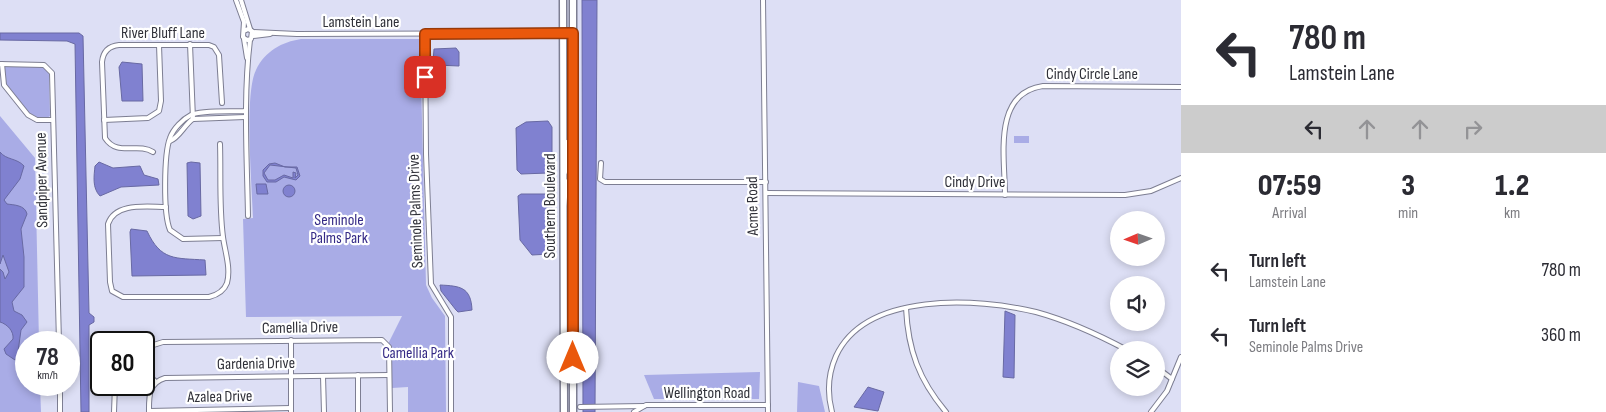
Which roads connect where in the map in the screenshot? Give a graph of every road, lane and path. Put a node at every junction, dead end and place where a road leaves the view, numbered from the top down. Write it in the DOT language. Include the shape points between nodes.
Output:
graph roads {
  1 [pos="236,0"];
  2 [pos="241,0"];
  3 [pos="563,0"];
  4 [pos="573,0"];
  5 [pos="763,0"];
  6 [pos="244,30"];
  7 [pos="573,33"];
  8 [pos="252,34"];
  9 [pos="425,34"];
  10 [pos="563,34"];
  11 [pos="244,38"];
  12 [pos="190,44"];
  13 [pos="160,45"];
  14 [pos="247,58"];
  15 [pos="1,64"];
  16 [pos="1181,87"];
  17 [pos="222,103"];
  18 [pos="245,111"];
  19 [pos="214,115"];
  20 [pos="193,116"];
  21 [pos="245,117"];
  22 [pos="53,120"];
  23 [pos="104,120"];
  24 [pos="563,134"];
  25 [pos="220,144"];
  26 [pos="153,152"];
  27 [pos="602,163"];
  28 [pos="573,175"];
  29 [pos="1181,178"];
  30 [pos="563,181"];
  31 [pos="766,182"];
  32 [pos="766,193"];
  33 [pos="1005,195"];
  34 [pos="166,206"];
  35 [pos="248,216"];
  36 [pos="573,223"];
  37 [pos="223,238"];
  38 [pos="564,280"];
  39 [pos="906,308"];
  40 [pos="573,321"];
  41 [pos="564,325"];
  42 [pos="59,331"];
  43 [pos="291,340"];
  44 [pos="1110,341"];
  45 [pos="155,345"];
  46 [pos="1181,358"];
  47 [pos="1165,374"];
  48 [pos="358,375"];
  49 [pos="389,375"];
  50 [pos="291,376"];
  51 [pos="323,376"];
  52 [pos="573,377"];
  53 [pos="1172,379"];
  54 [pos="156,382"];
  55 [pos="60,396"];
  56 [pos="115,396"];
  57 [pos="768,404"];
  58 [pos="580,406"];
  59 [pos="646,406"];
  60 [pos="291,410"];
  61 [pos="149,411"];
  62 [pos="60,412"];
  63 [pos="114,412"];
  64 [pos="324,412"];
  65 [pos="358,412"];
  66 [pos="390,412"];
  67 [pos="451,412"];
  68 [pos="564,412"];
  69 [pos="573,412"];
  70 [pos="634,412"];
  71 [pos="768,412"];
  72 [pos="832,412"];
  73 [pos="946,412"];
  74 [pos="1151,412"];
  1 -- 6 [label="street"];
  2 -- 8 [label="street"];
  3 -- 10 [label="highway, Southern Boulevard"];
  4 -- 7 [label="highway, Southern Boulevard"];
  5 -- 31 [label="street, Acme Road"];
  6 -- 8 [label="street"];
  6 -- 11 [label="street"];
  7 -- 10 [label="street, Lamstein Lane"];
  7 -- 28 [label="highway, Southern Boulevard"];
  8 -- 9 [label="street, Lamstein Lane"];
  8 -- 11 [label="street"];
  8 -- 14 [label="street"];
  9 -- 10 [label="street, Lamstein Lane"];
  9 -- 67 [label="street, Seminole Palms Drive" via="431,284 451,318"];
  10 -- 24 [label="highway, Southern Boulevard"];
  11 -- 14 [label="street"];
  12 -- 13 [label="street, River Bluff Lane"];
  12 -- 17 [label="street, River Bluff Lane" via="209,45 218,50"];
  12 -- 20 [label="street"];
  13 -- 23 [label="street" via="159,111 148,118"];
  13 -- 23 [label="street, River Bluff Lane" via="116,45 105,52 102,62"];
  14 -- 18 [label="street"];
  15 -- 22 [label="street" via="4,85 28,115 37,120"];
  15 -- 22 [label="street, Sandpiper Avenue" via="44,65 50,68"];
  16 -- 33 [label="street, Cindy Circle Lane" via="1043,86 1023,93 1012,105 1006,121"];
  18 -- 19 [label="street"];
  18 -- 21 [label="street"];
  19 -- 20 [label="street"];
  19 -- 21 [label="street"];
  20 -- 34 [label="street" via="181,126 166,150"];
  21 -- 35 [label="street"];
  22 -- 42 [label="street, Sandpiper Avenue"];
  23 -- 26 [label="street, River Bluff Lane" via="104,135 112,146"];
  24 -- 28 [label="highway" via="568,172"];
  24 -- 30 [label="highway, Southern Boulevard"];
  25 -- 37 [label="street"];
  27 -- 31 [label="street" via="599,174 605,182"];
  28 -- 36 [label="highway, Southern Boulevard"];
  29 -- 33 [label="street, Cindy Drive" via="1157,190 1134,194"];
  30 -- 36 [label="highway" via="568,188 568,206"];
  30 -- 38 [label="highway, Southern Boulevard"];
  31 -- 32 [label="street, Acme Road"];
  32 -- 33 [label="street, Cindy Drive"];
  32 -- 57 [label="street, Acme Road"];
  34 -- 37 [label="street" via="168,227 176,237"];
  34 -- 37 [label="street" via="126,208 110,218 110,285 117,295 216,295 224,289 228,279"];
  36 -- 40 [label="highway, Southern Boulevard"];
  38 -- 40 [label="highway" via="569,299 569,319"];
  38 -- 41 [label="highway, Southern Boulevard"];
  39 -- 44 [label="street" via="966,304 1025,310 1085,328"];
  39 -- 72 [label="street" via="874,318 846,341 834,362 830,378"];
  39 -- 73 [label="street" via="913,358 932,394"];
  40 -- 52 [label="highway, Southern Boulevard"];
  41 -- 52 [label="highway" via="568,332 568,357"];
  41 -- 68 [label="highway, Southern Boulevard"];
  43 -- 45 [label="street, Camellia Drive"];
  43 -- 49 [label="street, Camellia Drive" via="384,340 389,347"];
  43 -- 50 [label="street"];
  46 -- 53 [label="street"];
  47 -- 53 [label="street"];
  48 -- 49 [label="street, Gardenia Drive"];
  48 -- 51 [label="street, Gardenia Drive"];
  48 -- 65 [label="street"];
  49 -- 66 [label="street, Camellia Drive"];
  50 -- 51 [label="street, Gardenia Drive"];
  50 -- 54 [label="street, Gardenia Drive" via="165,378"];
  50 -- 60 [label="street"];
  51 -- 64 [label="street"];
  52 -- 69 [label="highway, Southern Boulevard"];
  53 -- 74 [label="street"];
  54 -- 61 [label="street" via="149,393"];
  55 -- 62 [label="street"];
  56 -- 63 [label="street"];
  57 -- 59 [label="street, Wellington Road"];
  57 -- 71 [label="street, Acme Road"];
  58 -- 59 [label="street, Wellington Road"];
  59 -- 70 [label="street, Wellington Road"];
  60 -- 61 [label="street, Azalea Drive"];
}
